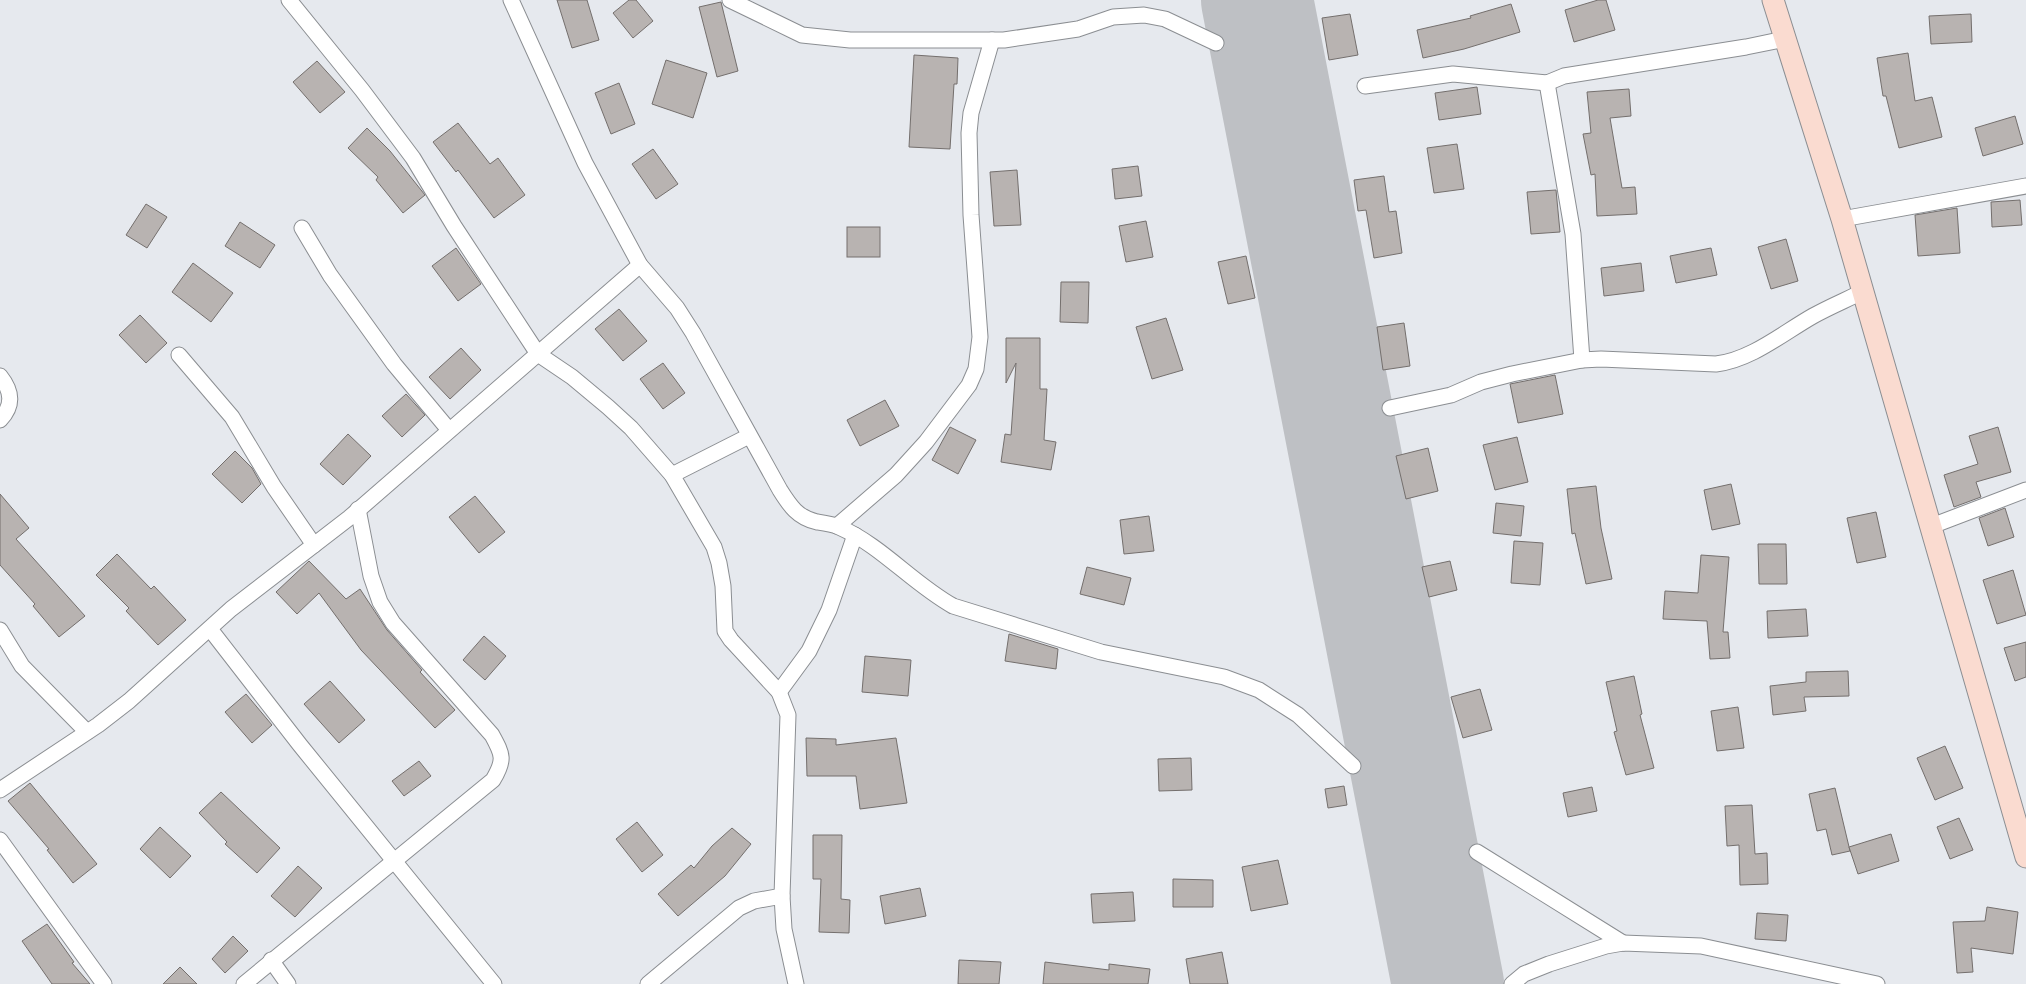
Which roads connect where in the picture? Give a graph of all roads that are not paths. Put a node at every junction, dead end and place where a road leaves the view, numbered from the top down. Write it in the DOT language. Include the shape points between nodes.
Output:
graph roads {
  1 [pos="289,0"];
  2 [pos="511,0"];
  3 [pos="730,0"];
  4 [pos="1773,0"];
  5 [pos="1785,39"];
  6 [pos="992,40"];
  7 [pos="1216,43"];
  8 [pos="1548,83"];
  9 [pos="1365,86"];
  10 [pos="2026,186"];
  11 [pos="1842,219"];
  12 [pos="302,228"];
  13 [pos="640,265"];
  14 [pos="1862,292"];
  15 [pos="538,354"];
  16 [pos="179,355"];
  17 [pos="1582,360"];
  18 [pos="0,376"];
  19 [pos="1390,408"];
  20 [pos="0,420"];
  21 [pos="449,430"];
  22 [pos="749,436"];
  23 [pos="672,475"];
  24 [pos="2026,490"];
  25 [pos="358,509"];
  26 [pos="837,526"];
  27 [pos="1929,527"];
  28 [pos="855,535"];
  29 [pos="314,545"];
  30 [pos="210,629"];
  31 [pos="0,630"];
  32 [pos="779,692"];
  33 [pos="87,732"];
  34 [pos="1353,766"];
  35 [pos="0,790"];
  36 [pos="0,840"];
  37 [pos="1477,852"];
  38 [pos="2026,857"];
  39 [pos="395,861"];
  40 [pos="782,896"];
  41 [pos="1624,942"];
  42 [pos="271,960"];
  43 [pos="104,984"];
  44 [pos="244,984"];
  45 [pos="288,984"];
  46 [pos="494,984"];
  47 [pos="648,984"];
  48 [pos="796,984"];
  49 [pos="1512,984"];
  50 [pos="1877,984"];
  1 -- 15 [label="street" via="413,158"];
  2 -- 13 [label="street" via="585,164"];
  3 -- 6 [label="street" via="802,36 850,40"];
  4 -- 5 [label="main road"];
  5 -- 8 [label="street" via="1564,76"];
  5 -- 11 [label="main road"];
  6 -- 7 [label="street" via="1051,34 1113,17 1144,15 1165,19"];
  6 -- 26 [label="street" via="971,113 969,133 980,337 976,369 969,385 926,442 896,475"];
  8 -- 9 [label="street" via="1453,74"];
  8 -- 17 [label="street" via="1573,234"];
  10 -- 11 [label="street"];
  11 -- 14 [label="main road"];
  12 -- 21 [label="street" via="330,275 394,364"];
  13 -- 15 [label="street"];
  13 -- 22 [label="street" via="677,308"];
  14 -- 17 [label="street" via="1730,362"];
  14 -- 27 [label="main road"];
  15 -- 21 [label="street"];
  15 -- 23 [label="street" via="608,407"];
  16 -- 29 [label="street" via="232,417"];
  17 -- 19 [label="street" via="1512,374 1481,382 1451,395"];
  18 -- 20 [label="street" via="11,395 9,406"];
  21 -- 25 [label="street"];
  22 -- 23 [label="street"];
  22 -- 26 [label="street" via="791,507 806,519"];
  23 -- 32 [label="street" via="714,547 723,586 725,631"];
  24 -- 27 [label="street"];
  25 -- 29 [label="street"];
  25 -- 39 [label="street" via="371,576 380,602 393,623 492,735 501,752 502,764 493,780"];
  26 -- 28 [label="street"];
  27 -- 38 [label="main road"];
  28 -- 32 [label="street" via="829,610 809,651"];
  28 -- 34 [label="street" via="953,606 1101,652 1224,677 1259,690 1298,715"];
  29 -- 30 [label="street" via="252,591"];
  30 -- 33 [label="street" via="130,701"];
  30 -- 39 [label="street"];
  31 -- 33 [label="street" via="22,666"];
  32 -- 40 [label="street" via="788,715"];
  33 -- 35 [label="street"];
  36 -- 43 [label="street"];
  37 -- 41 [label="street"];
  39 -- 42 [label="street"];
  39 -- 46 [label="street"];
  40 -- 47 [label="street" via="754,901 739,908"];
  40 -- 48 [label="street" via="784,929"];
  41 -- 49 [label="street" via="1549,964 1524,974"];
  41 -- 50 [label="street" via="1701,946"];
  42 -- 44 [label="street"];
  42 -- 45 [label="street"];
}
